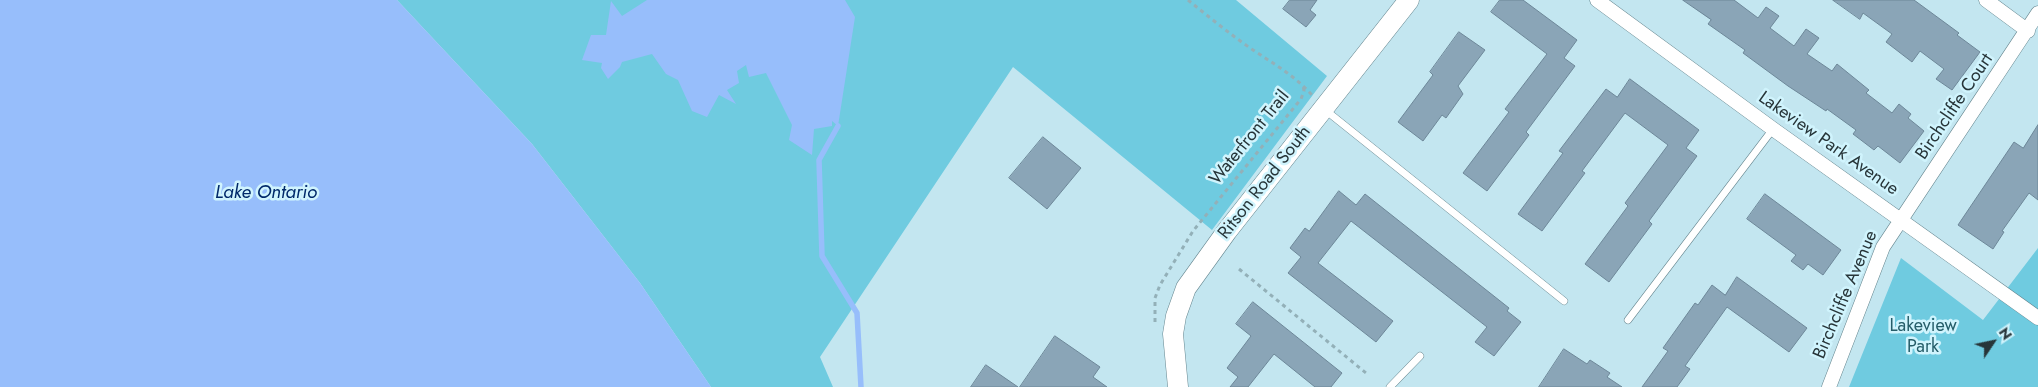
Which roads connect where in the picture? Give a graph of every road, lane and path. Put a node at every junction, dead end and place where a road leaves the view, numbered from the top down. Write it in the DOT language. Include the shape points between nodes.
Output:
graph roads {
  1 [pos="1188,0"];
  2 [pos="1409,0"];
  3 [pos="1597,0"];
  4 [pos="1986,0"];
  5 [pos="2038,14"];
  6 [pos="2028,31"];
  7 [pos="1323,109"];
  8 [pos="1773,129"];
  9 [pos="1901,219"];
  10 [pos="1239,269"];
  11 [pos="1564,301"];
  12 [pos="2038,318"];
  13 [pos="1628,320"];
  14 [pos="1156,326"];
  15 [pos="1420,356"];
  16 [pos="1366,373"];
  17 [pos="1178,387"];
  18 [pos="1390,387"];
  19 [pos="1829,387"];
  1 -- 14 [label="path, Waterfront Trail" via="1275,63 1303,85 1304,91 1301,99 1197,225 1179,252 1155,298"];
  2 -- 7 [label="street, Ritson Road South"];
  3 -- 8 [label="street, Lakeview Park Avenue"];
  4 -- 6 [label="street"];
  5 -- 6 [label="street, Birchcliffe Court"];
  6 -- 9 [label="street, Birchcliffe Court"];
  7 -- 11 [label="lane"];
  7 -- 17 [label="street, Ritson Road South" via="1186,288 1173,334"];
  8 -- 9 [label="street, Lakeview Park Avenue"];
  8 -- 13 [label="lane"];
  9 -- 12 [label="street, Lakeview Park Avenue"];
  9 -- 19 [label="street, Birchcliffe Avenue" via="1883,247"];
  10 -- 16 [label="path"];
  15 -- 18 [label="lane"];
}
